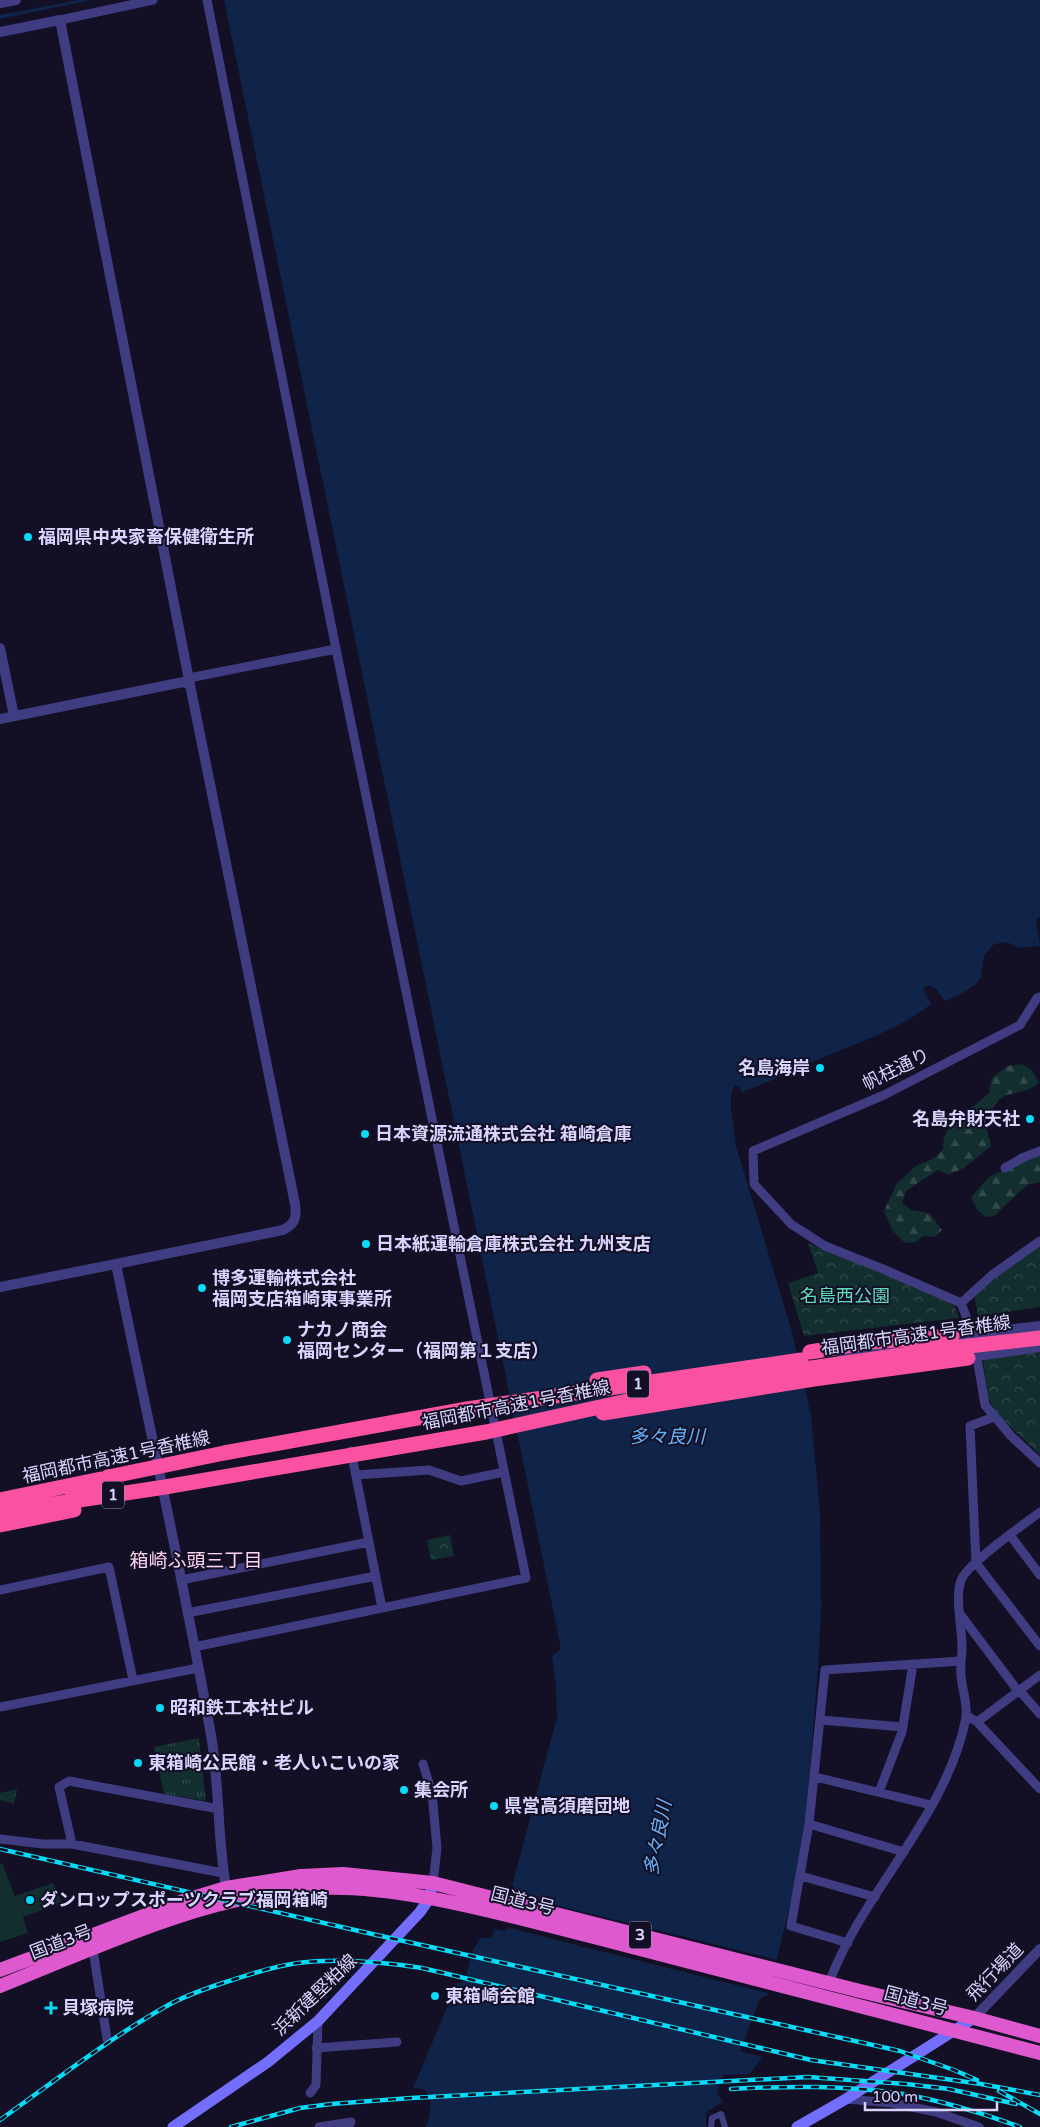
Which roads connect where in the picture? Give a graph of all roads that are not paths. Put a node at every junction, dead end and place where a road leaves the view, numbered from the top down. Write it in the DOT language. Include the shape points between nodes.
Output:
graph roads {
  1 [pos="16,0"];
  2 [pos="153,0"];
  3 [pos="207,0"];
  4 [pos="0,3"];
  5 [pos="60,20"];
  6 [pos="0,32"];
  7 [pos="0,648"];
  8 [pos="336,649"];
  9 [pos="189,681"];
  10 [pos="14,716"];
  11 [pos="0,719"];
  12 [pos="1040,997"];
  13 [pos="1040,1151"];
  14 [pos="1005,1168"];
  15 [pos="1040,1241"];
  16 [pos="116,1264"];
  17 [pos="0,1287"];
  18 [pos="961,1303"];
  19 [pos="1040,1327"];
  20 [pos="974,1334"];
  21 [pos="952,1336"];
  22 [pos="1040,1338"];
  23 [pos="1040,1347"];
  24 [pos="972,1357"];
  25 [pos="812,1366"];
  26 [pos="467,1409"];
  27 [pos="482,1413"];
  28 [pos="994,1417"];
  29 [pos="485,1428"];
  30 [pos="504,1429"];
  31 [pos="351,1450"];
  32 [pos="1040,1463"];
  33 [pos="158,1470"];
  34 [pos="504,1472"];
  35 [pos="356,1475"];
  36 [pos="108,1477"];
  37 [pos="227,1477"];
  38 [pos="161,1484"];
  39 [pos="0,1496"];
  40 [pos="0,1500"];
  41 [pos="1040,1512"];
  42 [pos="0,1514"];
  43 [pos="0,1525"];
  44 [pos="1010,1535"];
  45 [pos="369,1542"];
  46 [pos="976,1563"];
  47 [pos="1040,1575"];
  48 [pos="376,1576"];
  49 [pos="181,1580"];
  50 [pos="0,1590"];
  51 [pos="382,1608"];
  52 [pos="187,1613"];
  53 [pos="960,1614"];
  54 [pos="1040,1646"];
  55 [pos="194,1647"];
  56 [pos="961,1661"];
  57 [pos="913,1664"];
  58 [pos="198,1668"];
  59 [pos="1040,1674"];
  60 [pos="133,1680"];
  61 [pos="1018,1691"];
  62 [pos="0,1707"];
  63 [pos="1040,1714"];
  64 [pos="966,1715"];
  65 [pos="821,1720"];
  66 [pos="977,1722"];
  67 [pos="903,1727"];
  68 [pos="423,1764"];
  69 [pos="815,1777"];
  70 [pos="1040,1789"];
  71 [pos="879,1792"];
  72 [pos="931,1805"];
  73 [pos="219,1809"];
  74 [pos="809,1824"];
  75 [pos="0,1839"];
  76 [pos="72,1844"];
  77 [pos="904,1852"];
  78 [pos="223,1873"];
  79 [pos="801,1876"];
  80 [pos="433,1883"];
  81 [pos="228,1895"];
  82 [pos="875,1897"];
  83 [pos="429,1899"];
  84 [pos="503,1907"];
  85 [pos="848,1942"];
  86 [pos="1040,1949"];
  87 [pos="93,1950"];
  88 [pos="0,1970"];
  89 [pos="775,1976"];
  90 [pos="829,1984"];
  91 [pos="0,1986"];
  92 [pos="974,2018"];
  93 [pos="318,2021"];
  94 [pos="954,2030"];
  95 [pos="1040,2036"];
  96 [pos="107,2039"];
  97 [pos="397,2042"];
  98 [pos="316,2048"];
  99 [pos="1040,2053"];
  100 [pos="310,2093"];
  101 [pos="846,2099"];
  102 [pos="172,2127"];
  103 [pos="319,2127"];
  104 [pos="348,2127"];
  105 [pos="711,2127"];
  106 [pos="724,2127"];
  107 [pos="797,2127"];
  108 [pos="979,2127"];
  1 -- 4 [label="street"];
  2 -- 5 [label="street"];
  3 -- 8 [label="street"];
  5 -- 6 [label="street"];
  5 -- 9 [label="street"];
  7 -- 10 [label="street"];
  8 -- 9 [label="street"];
  8 -- 34 [label="street"];
  9 -- 10 [label="street"];
  9 -- 16 [label="street" via="296,1216 292,1226 283,1230"];
  10 -- 11 [label="street"];
  12 -- 18 [label="street, 帆柱通り" via="1020,1025 884,1095 753,1152 754,1184 791,1224 826,1246 884,1265"];
  13 -- 14 [label="street"];
  15 -- 18 [label="street" via="992,1275"];
  16 -- 17 [label="street"];
  16 -- 33 [label="street"];
  18 -- 20 [label="street"];
  19 -- 20 [label="street"];
  19 -- 26 [label="highway, 福岡都市高速1号香椎線 / 1, bridge"];
  20 -- 21 [label="street"];
  20 -- 24 [label="street"];
  21 -- 25 [label="highway" via="870,1342"];
  22 -- 30 [label="highway, 福岡都市高速1号香椎線 / 1, bridge" via="811,1368 650,1396"];
  23 -- 24 [label="street"];
  24 -- 25 [label="highway"];
  24 -- 28 [label="street" via="986,1405"];
  25 -- 26 [label="highway, bridge" via="623,1376 518,1393"];
  25 -- 30 [label="highway, bridge"];
  26 -- 36 [label="highway, 福岡都市高速1号香椎線 / 1, bridge" via="262,1445"];
  27 -- 33 [label="street"];
  28 -- 32 [label="street"];
  28 -- 46 [label="street" via="970,1426"];
  29 -- 31 [label="street"];
  30 -- 37 [label="highway, 福岡都市高速1号香椎線 / 1, bridge"];
  31 -- 35 [label="street"];
  31 -- 38 [label="street"];
  33 -- 38 [label="street"];
  33 -- 39 [label="street" via="89,1478"];
  34 -- 35 [label="street" via="461,1481 428,1470"];
  34 -- 51 [label="street" via="526,1578"];
  35 -- 45 [label="street"];
  36 -- 40 [label="highway, 福岡都市高速1号香椎線 / 1"];
  36 -- 42 [label="highway, bridge" via="80,1497"];
  37 -- 42 [label="highway, 福岡都市高速1号香椎線 / 1, bridge"];
  37 -- 43 [label="highway, bridge"];
  38 -- 42 [label="street"];
  38 -- 49 [label="street"];
  41 -- 44 [label="street"];
  44 -- 46 [label="street"];
  44 -- 47 [label="street"];
  45 -- 48 [label="street"];
  45 -- 49 [label="street"];
  46 -- 53 [label="street" via="961,1578"];
  46 -- 54 [label="street"];
  48 -- 51 [label="street"];
  48 -- 52 [label="street"];
  49 -- 52 [label="street"];
  50 -- 60 [label="street" via="109,1567"];
  51 -- 55 [label="street"];
  52 -- 55 [label="street"];
  53 -- 56 [label="street"];
  53 -- 61 [label="street"];
  55 -- 58 [label="street"];
  56 -- 57 [label="street"];
  56 -- 64 [label="street"];
  57 -- 65 [label="street" via="825,1670"];
  57 -- 67 [label="street"];
  58 -- 60 [label="street"];
  58 -- 73 [label="street" via="211,1737"];
  59 -- 61 [label="street"];
  60 -- 62 [label="street"];
  61 -- 63 [label="street"];
  61 -- 66 [label="street"];
  64 -- 66 [label="street"];
  64 -- 72 [label="street" via="960,1740"];
  65 -- 67 [label="street"];
  65 -- 69 [label="street"];
  66 -- 70 [label="street"];
  67 -- 71 [label="street"];
  68 -- 80 [label="street" via="432,1793 437,1848"];
  69 -- 71 [label="street"];
  69 -- 74 [label="street"];
  71 -- 72 [label="street"];
  72 -- 77 [label="street"];
  73 -- 76 [label="street" via="69,1781 59,1787"];
  73 -- 78 [label="street"];
  74 -- 77 [label="street"];
  74 -- 79 [label="street"];
  75 -- 76 [label="street"];
  76 -- 78 [label="street"];
  77 -- 82 [label="street"];
  78 -- 81 [label="street"];
  79 -- 82 [label="street"];
  79 -- 85 [label="street" via="792,1926"];
  80 -- 81 [label="highway, 国道3号 / 3" via="343,1874 301,1876"];
  80 -- 83 [label="main road, 浜新建堅粕線"];
  80 -- 84 [label="highway, 国道3号 / 3"];
  81 -- 83 [label="highway, 国道3号 / 3" via="338,1888"];
  81 -- 87 [label="highway, 国道3号 / 3"];
  81 -- 88 [label="highway, 国道3号 / 3" via="186,1900"];
  82 -- 85 [label="street"];
  83 -- 84 [label="highway, 国道3号 / 3"];
  83 -- 93 [label="main road, 浜新建堅粕線" via="393,1943"];
  84 -- 89 [label="highway, 国道3号 / 3"];
  85 -- 90 [label="street"];
  86 -- 92 [label="street, 飛行場道"];
  87 -- 91 [label="highway, 国道3号 / 3"];
  87 -- 96 [label="street"];
  89 -- 90 [label="highway, 国道3号 / 3"];
  89 -- 94 [label="highway, 国道3号 / 3"];
  90 -- 92 [label="highway, 国道3号 / 3"];
  92 -- 94 [label="main road"];
  92 -- 95 [label="highway, 国道3号 / 3"];
  93 -- 98 [label="street"];
  93 -- 102 [label="main road, 浜新建堅粕線" via="268,2062"];
  94 -- 99 [label="highway, 国道3号 / 3"];
  94 -- 101 [label="main road"];
  97 -- 98 [label="street"];
  98 -- 100 [label="street" via="316,2085"];
  101 -- 107 [label="main road"];
  101 -- 108 [label="street" via="892,2102 936,2112"];
  103 -- 104 [label="street" via="351,2122"];
  105 -- 106 [label="street" via="712,2118 721,2114"];
}
